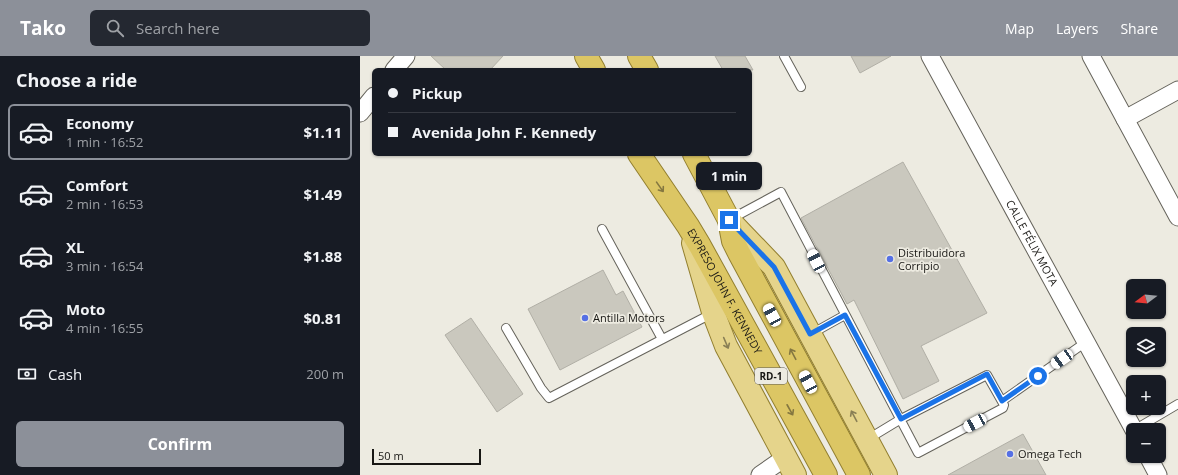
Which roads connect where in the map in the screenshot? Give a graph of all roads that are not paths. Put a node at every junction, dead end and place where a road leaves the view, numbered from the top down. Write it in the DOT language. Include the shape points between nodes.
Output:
graph roads {
  1 [pos="406,56"];
  2 [pos="586,56"];
  3 [pos="639,56"];
  4 [pos="784,56"];
  5 [pos="930,56"];
  6 [pos="1091,56"];
  7 [pos="396,68"];
  8 [pos="593,68"];
  9 [pos="646,68"];
  10 [pos="801,87"];
  11 [pos="1178,90"];
  12 [pos="372,98"];
  13 [pos="360,113"];
  14 [pos="1125,119"];
  15 [pos="640,156"];
  16 [pos="695,156"];
  17 [pos="1178,217"];
  18 [pos="729,220"];
  19 [pos="688,226"];
  20 [pos="602,229"];
  21 [pos="714,312"];
  22 [pos="845,315"];
  23 [pos="506,328"];
  24 [pos="810,334"];
  25 [pos="662,339"];
  26 [pos="1086,342"];
  27 [pos="1002,401"];
  28 [pos="1178,404"];
  29 [pos="901,419"];
  30 [pos="1130,423"];
  31 [pos="1146,423"];
  32 [pos="867,440"];
  33 [pos="1152,463"];
  34 [pos="791,466"];
  35 [pos="760,475"];
  36 [pos="826,475"];
  37 [pos="859,475"];
  38 [pos="886,475"];
  39 [pos="1158,475"];
  1 -- 7 [label="street"];
  2 -- 8 [label="highway"];
  3 -- 9 [label="highway"];
  4 -- 10 [label="lane"];
  5 -- 26 [label="street, CALLE FÉLIX MOTA"];
  6 -- 14 [label="street"];
  11 -- 14 [label="street"];
  12 -- 13 [label="street"];
  14 -- 17 [label="street"];
  15 -- 19 [label="highway, EXPRESO JOHN F. KENNEDY / RD-1, one-way"];
  16 -- 18 [label="highway, RD-1"];
  18 -- 22 [label="lane" via="781,192"];
  18 -- 24 [label="main road, RD-1" via="774,267"];
  37 -- 18 [label="highway, RD-1, one-way" via="743,262 733,241"];
  19 -- 21 [label="main road"];
  19 -- 36 [label="highway, EXPRESO JOHN F. KENNEDY / RD-1, one-way"];
  20 -- 25 [label="lane"];
  21 -- 25 [label="lane"];
  21 -- 34 [label="main road, one-way" via="726,346"];
  22 -- 24 [label="lane"];
  22 -- 29 [label="lane"];
  23 -- 25 [label="lane" via="549,398"];
  32 -- 24 [label="main road, RD-1, one-way"];
  26 -- 27 [label="lane"];
  26 -- 30 [label="street, CALLE FÉLIX MOTA"];
  27 -- 29 [label="lane" via="987,374"];
  27 -- 29 [label="lane" via="1003,408 918,453"];
  28 -- 31 [label="lane"];
  29 -- 32 [label="lane"];
  32 -- 38 [label="main road, RD-1"];
  33 -- 39 [label="street"];
  34 -- 35 [label="street"];
}
